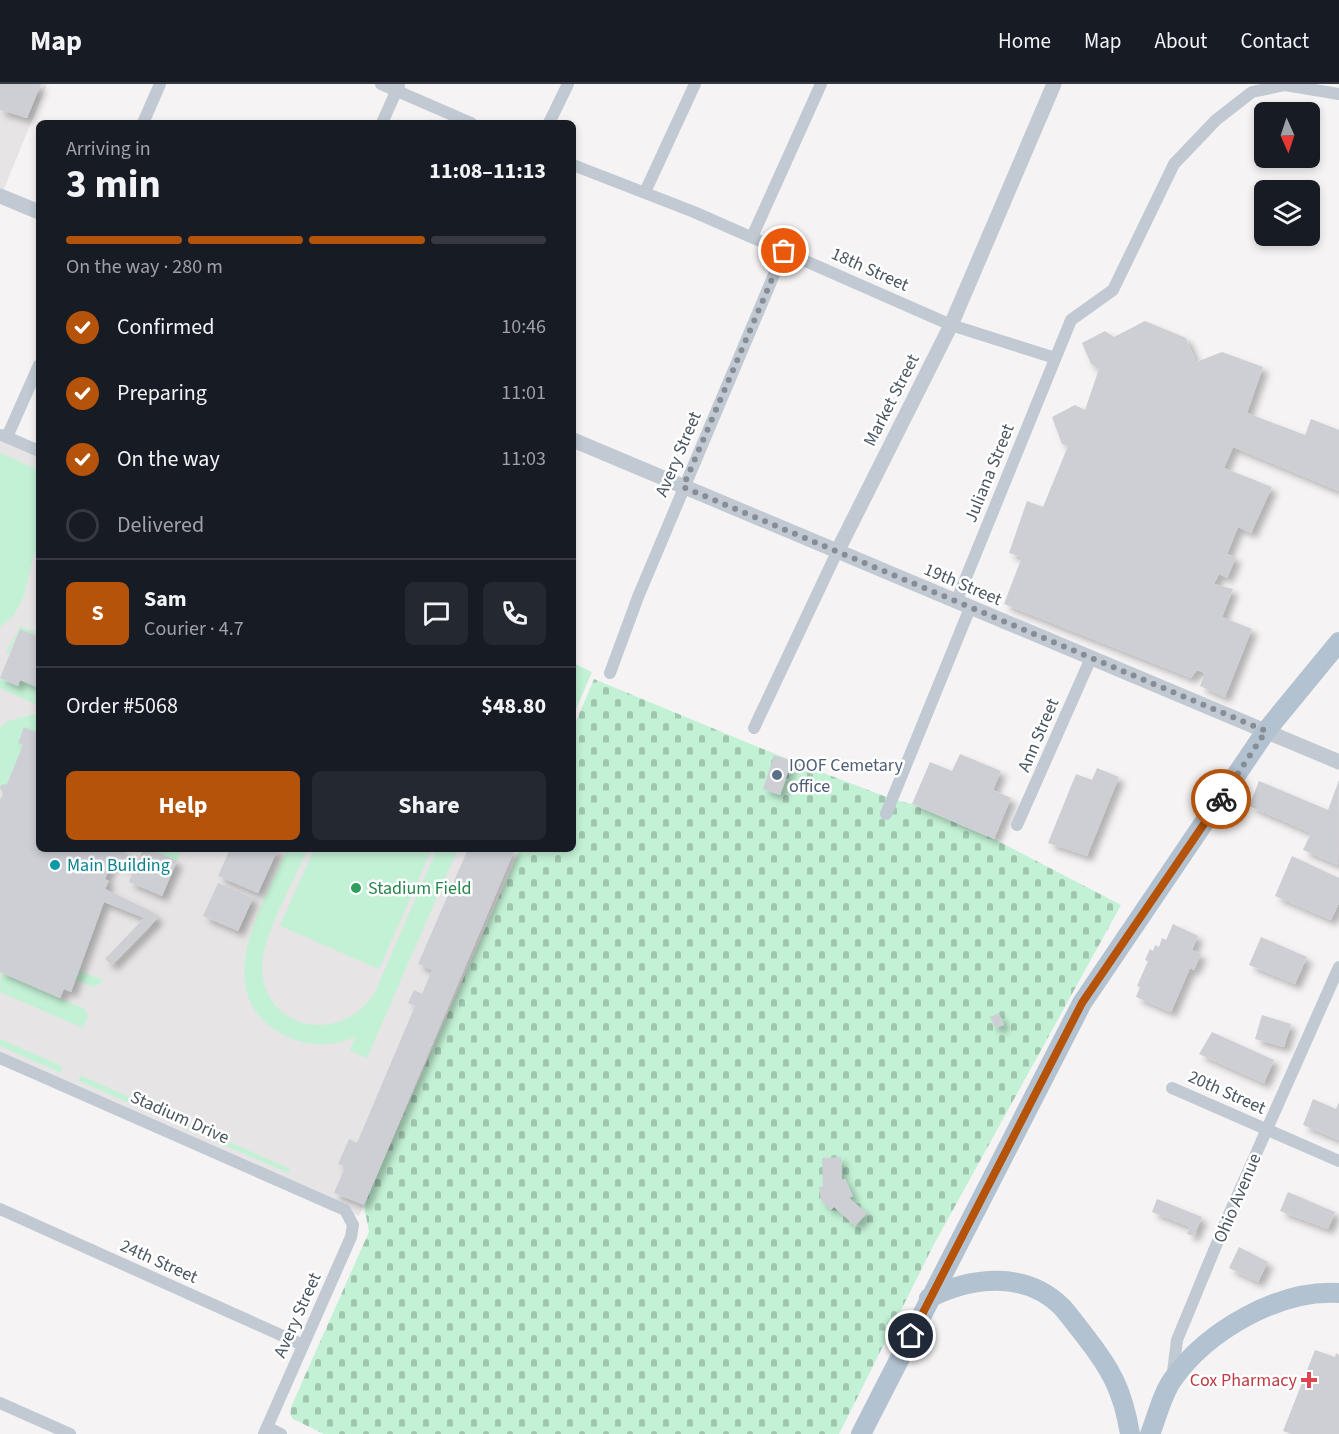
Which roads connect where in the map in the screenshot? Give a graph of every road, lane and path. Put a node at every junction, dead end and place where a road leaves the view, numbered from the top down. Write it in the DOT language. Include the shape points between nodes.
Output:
graph roads {
  1 [pos="160,84"];
  2 [pos="381,84"];
  3 [pos="568,84"];
  4 [pos="694,84"];
  5 [pos="821,84"];
  6 [pos="1054,84"];
  7 [pos="398,87"];
  8 [pos="1339,94"];
  9 [pos="144,120"];
  10 [pos="383,120"];
  11 [pos="465,120"];
  12 [pos="550,120"];
  13 [pos="576,166"];
  14 [pos="645,192"];
  15 [pos="0,196"];
  16 [pos="36,211"];
  17 [pos="752,237"];
  18 [pos="784,251"];
  19 [pos="951,325"];
  20 [pos="1055,358"];
  21 [pos="36,371"];
  22 [pos="3,435"];
  23 [pos="576,441"];
  24 [pos="36,450"];
  25 [pos="683,487"];
  26 [pos="837,552"];
  27 [pos="956,602"];
  28 [pos="970,608"];
  29 [pos="1339,642"];
  30 [pos="1091,658"];
  31 [pos="610,673"];
  32 [pos="754,728"];
  33 [pos="1266,731"];
  34 [pos="1339,762"];
  35 [pos="886,814"];
  36 [pos="1017,825"];
  37 [pos="1339,967"];
  38 [pos="0,1058"];
  39 [pos="1172,1088"];
  40 [pos="1267,1130"];
  41 [pos="1339,1161"];
  42 [pos="0,1209"];
  43 [pos="345,1210"];
  44 [pos="1339,1293"];
  45 [pos="929,1298"];
  46 [pos="303,1345"];
  47 [pos="1172,1381"];
  48 [pos="0,1403"];
  49 [pos="266,1431"];
  50 [pos="70,1434"];
  51 [pos="281,1434"];
  52 [pos="861,1434"];
  53 [pos="1130,1434"];
  54 [pos="1149,1434"];
  1 -- 9 [label="street"];
  2 -- 7 [label="street"];
  3 -- 12 [label="street"];
  4 -- 14 [label="street"];
  5 -- 17 [label="street"];
  6 -- 19 [label="street, Market Street"];
  7 -- 10 [label="street"];
  7 -- 11 [label="street"];
  8 -- 20 [label="street, Juliana Street" via="1285,85 1252,92 1216,120 1174,164 1113,290 1071,320"];
  13 -- 14 [label="street, 18th Street"];
  14 -- 17 [label="street, 18th Street"];
  15 -- 16 [label="street"];
  17 -- 18 [label="street, 18th Street"];
  18 -- 19 [label="street, 18th Street"];
  18 -- 25 [label="street, Avery Street"];
  19 -- 20 [label="street, 18th Street"];
  19 -- 26 [label="street, Market Street"];
  20 -- 27 [label="street, Juliana Street"];
  21 -- 22 [label="street"];
  22 -- 24 [label="street"];
  23 -- 25 [label="street, 19th Street"];
  25 -- 26 [label="street, 19th Street"];
  25 -- 31 [label="street, Avery Street"];
  26 -- 27 [label="street, 19th Street"];
  26 -- 32 [label="street, Market Street"];
  27 -- 28 [label="street, 19th Street"];
  28 -- 30 [label="street, 19th Street"];
  28 -- 35 [label="street"];
  29 -- 33 [label="main road"];
  30 -- 33 [label="street, 19th Street"];
  30 -- 36 [label="street, Ann Street"];
  33 -- 34 [label="street, 19th Street"];
  33 -- 45 [label="main road" via="1082,1003"];
  37 -- 40 [label="street, Ohio Avenue"];
  38 -- 43 [label="street, Stadium Drive"];
  39 -- 40 [label="street, 20th Street"];
  40 -- 41 [label="street, 20th Street"];
  40 -- 47 [label="street, Ohio Avenue" via="1177,1340"];
  42 -- 46 [label="street, 24th Street"];
  43 -- 46 [label="street, Avery Street" via="353,1225 351,1237"];
  44 -- 47 [label="main road" via="1293,1298 1264,1309 1194,1353"];
  45 -- 52 [label="main road"];
  45 -- 53 [label="main road" via="961,1284 990,1279 1016,1283 1046,1295 1061,1306 1109,1366 1126,1407"];
  46 -- 49 [label="street, Avery Street"];
  47 -- 54 [label="main road, Ohio Avenue"];
  48 -- 50 [label="street"];
  49 -- 51 [label="street"];
}
